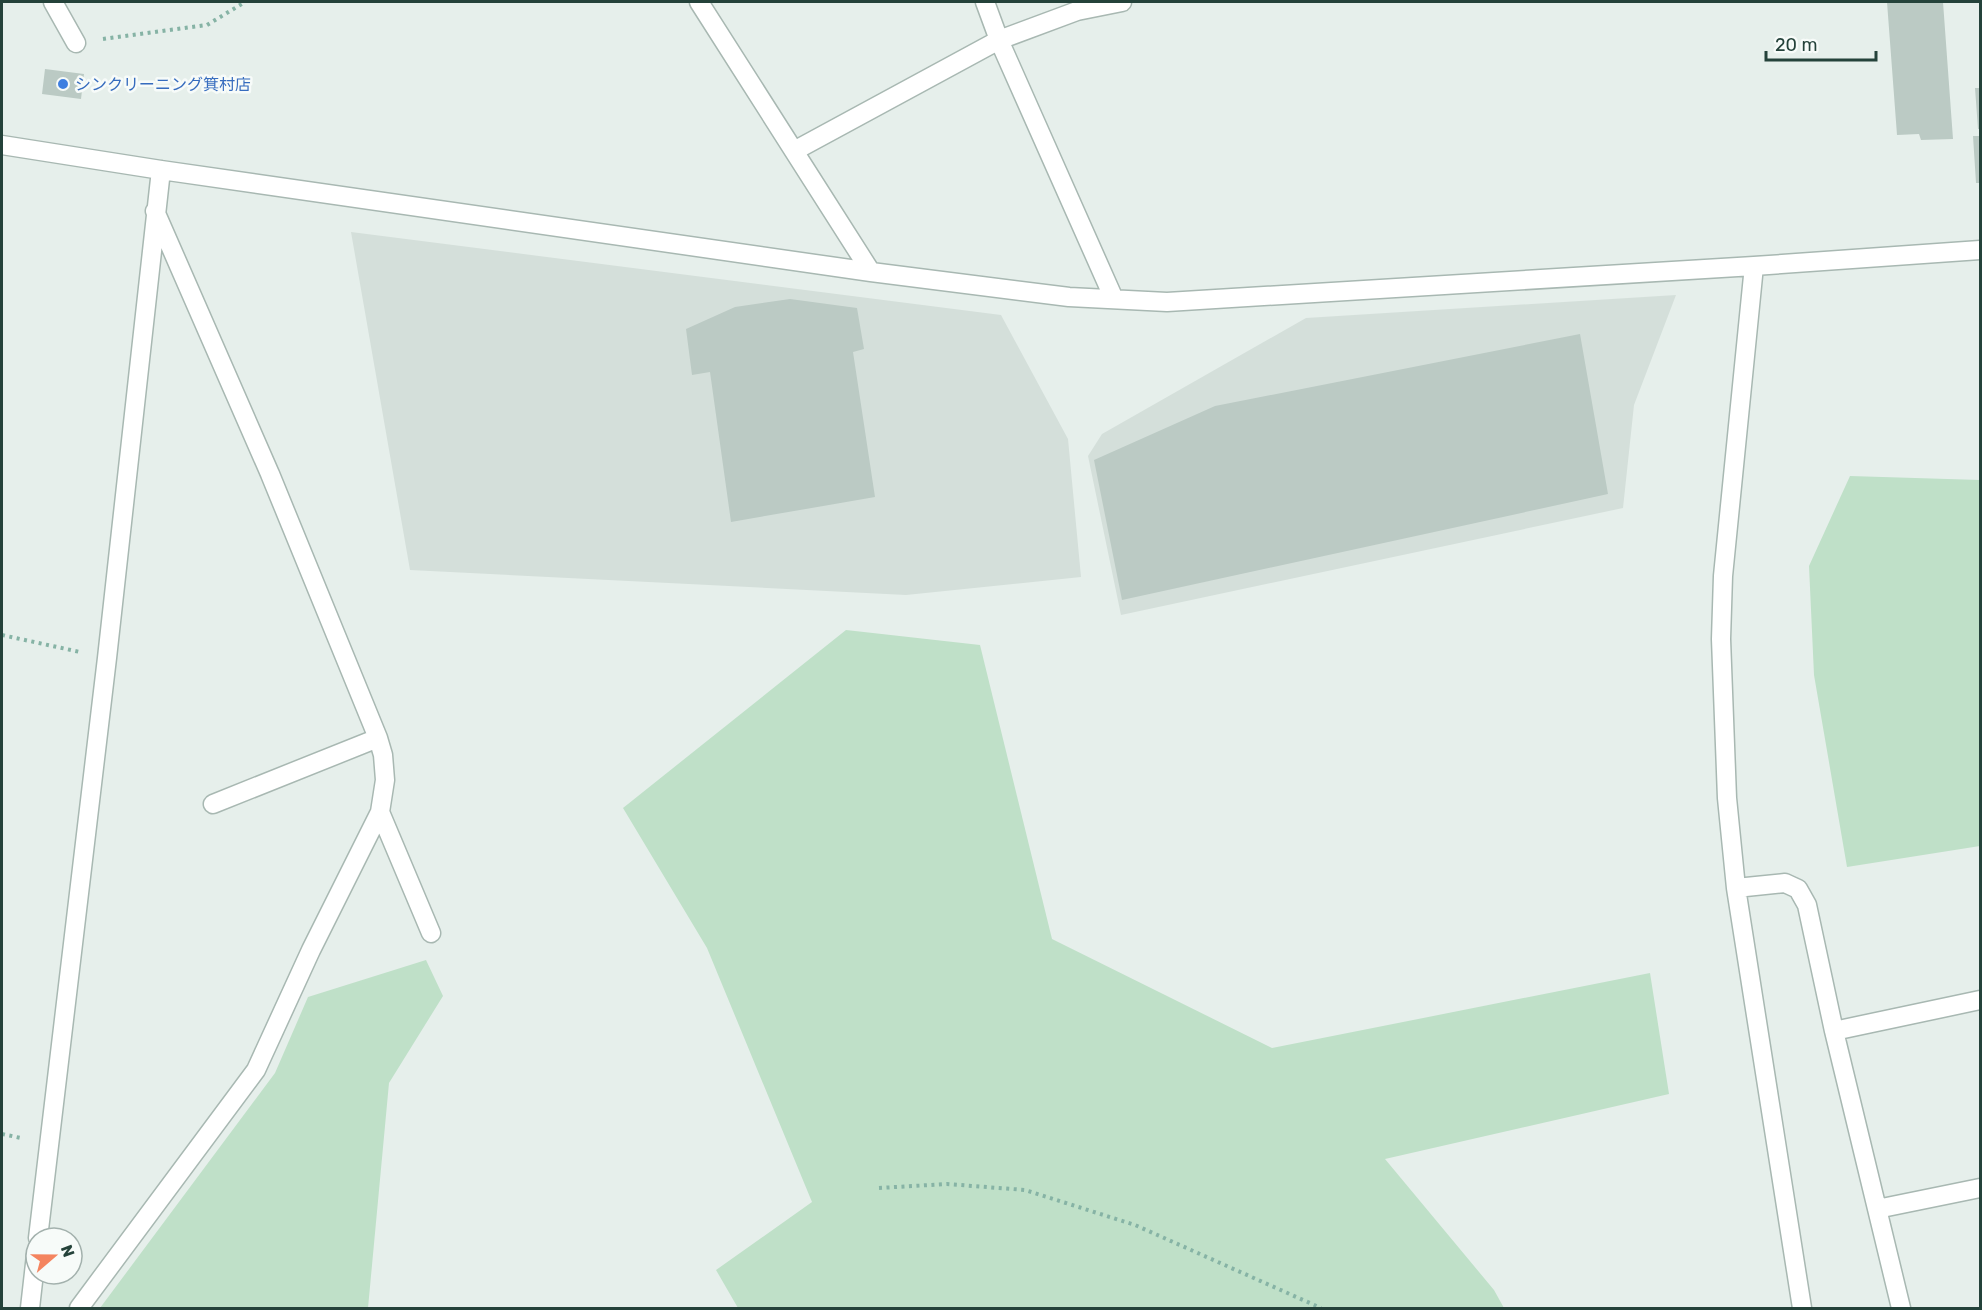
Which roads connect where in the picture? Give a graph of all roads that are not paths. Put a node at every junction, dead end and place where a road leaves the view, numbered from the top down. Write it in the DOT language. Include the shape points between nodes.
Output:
graph roads {
  1 [pos="53,2"];
  2 [pos="699,2"];
  3 [pos="985,2"];
  4 [pos="1122,2"];
  5 [pos="999,40"];
  6 [pos="76,43"];
  7 [pos="2,145"];
  8 [pos="794,151"];
  9 [pos="161,170"];
  10 [pos="156,211"];
  11 [pos="1980,250"];
  12 [pos="1754,266"];
  13 [pos="871,272"];
  14 [pos="1114,299"];
  15 [pos="378,738"];
  16 [pos="213,804"];
  17 [pos="380,812"];
  18 [pos="1736,888"];
  19 [pos="431,933"];
  20 [pos="1980,1000"];
  21 [pos="1834,1031"];
  22 [pos="1980,1188"];
  23 [pos="1877,1209"];
  24 [pos="39,1226"];
  25 [pos="32,1286"];
  26 [pos="30,1308"];
  27 [pos="79,1308"];
  28 [pos="1802,1308"];
  29 [pos="1901,1308"];
  1 -- 6 [label="street"];
  2 -- 8 [label="street"];
  3 -- 5 [label="street"];
  4 -- 5 [label="street" via="1077,10"];
  5 -- 8 [label="street"];
  5 -- 14 [label="street"];
  7 -- 9 [label="street"];
  8 -- 13 [label="street"];
  9 -- 10 [label="street"];
  9 -- 13 [label="street"];
  10 -- 15 [label="street"];
  10 -- 24 [label="street"];
  11 -- 12 [label="street"];
  12 -- 14 [label="street" via="1167,302"];
  12 -- 18 [label="street" via="1723,576 1721,639 1726,798"];
  13 -- 14 [label="street"];
  15 -- 16 [label="street"];
  15 -- 17 [label="street" via="385,780"];
  17 -- 19 [label="street"];
  17 -- 27 [label="street" via="256,1070"];
  18 -- 21 [label="street" via="1785,883 1798,889 1807,905"];
  18 -- 28 [label="street"];
  20 -- 21 [label="street"];
  21 -- 23 [label="street"];
  22 -- 23 [label="street"];
  23 -- 29 [label="street"];
  25 -- 26 [label="street"];
}
